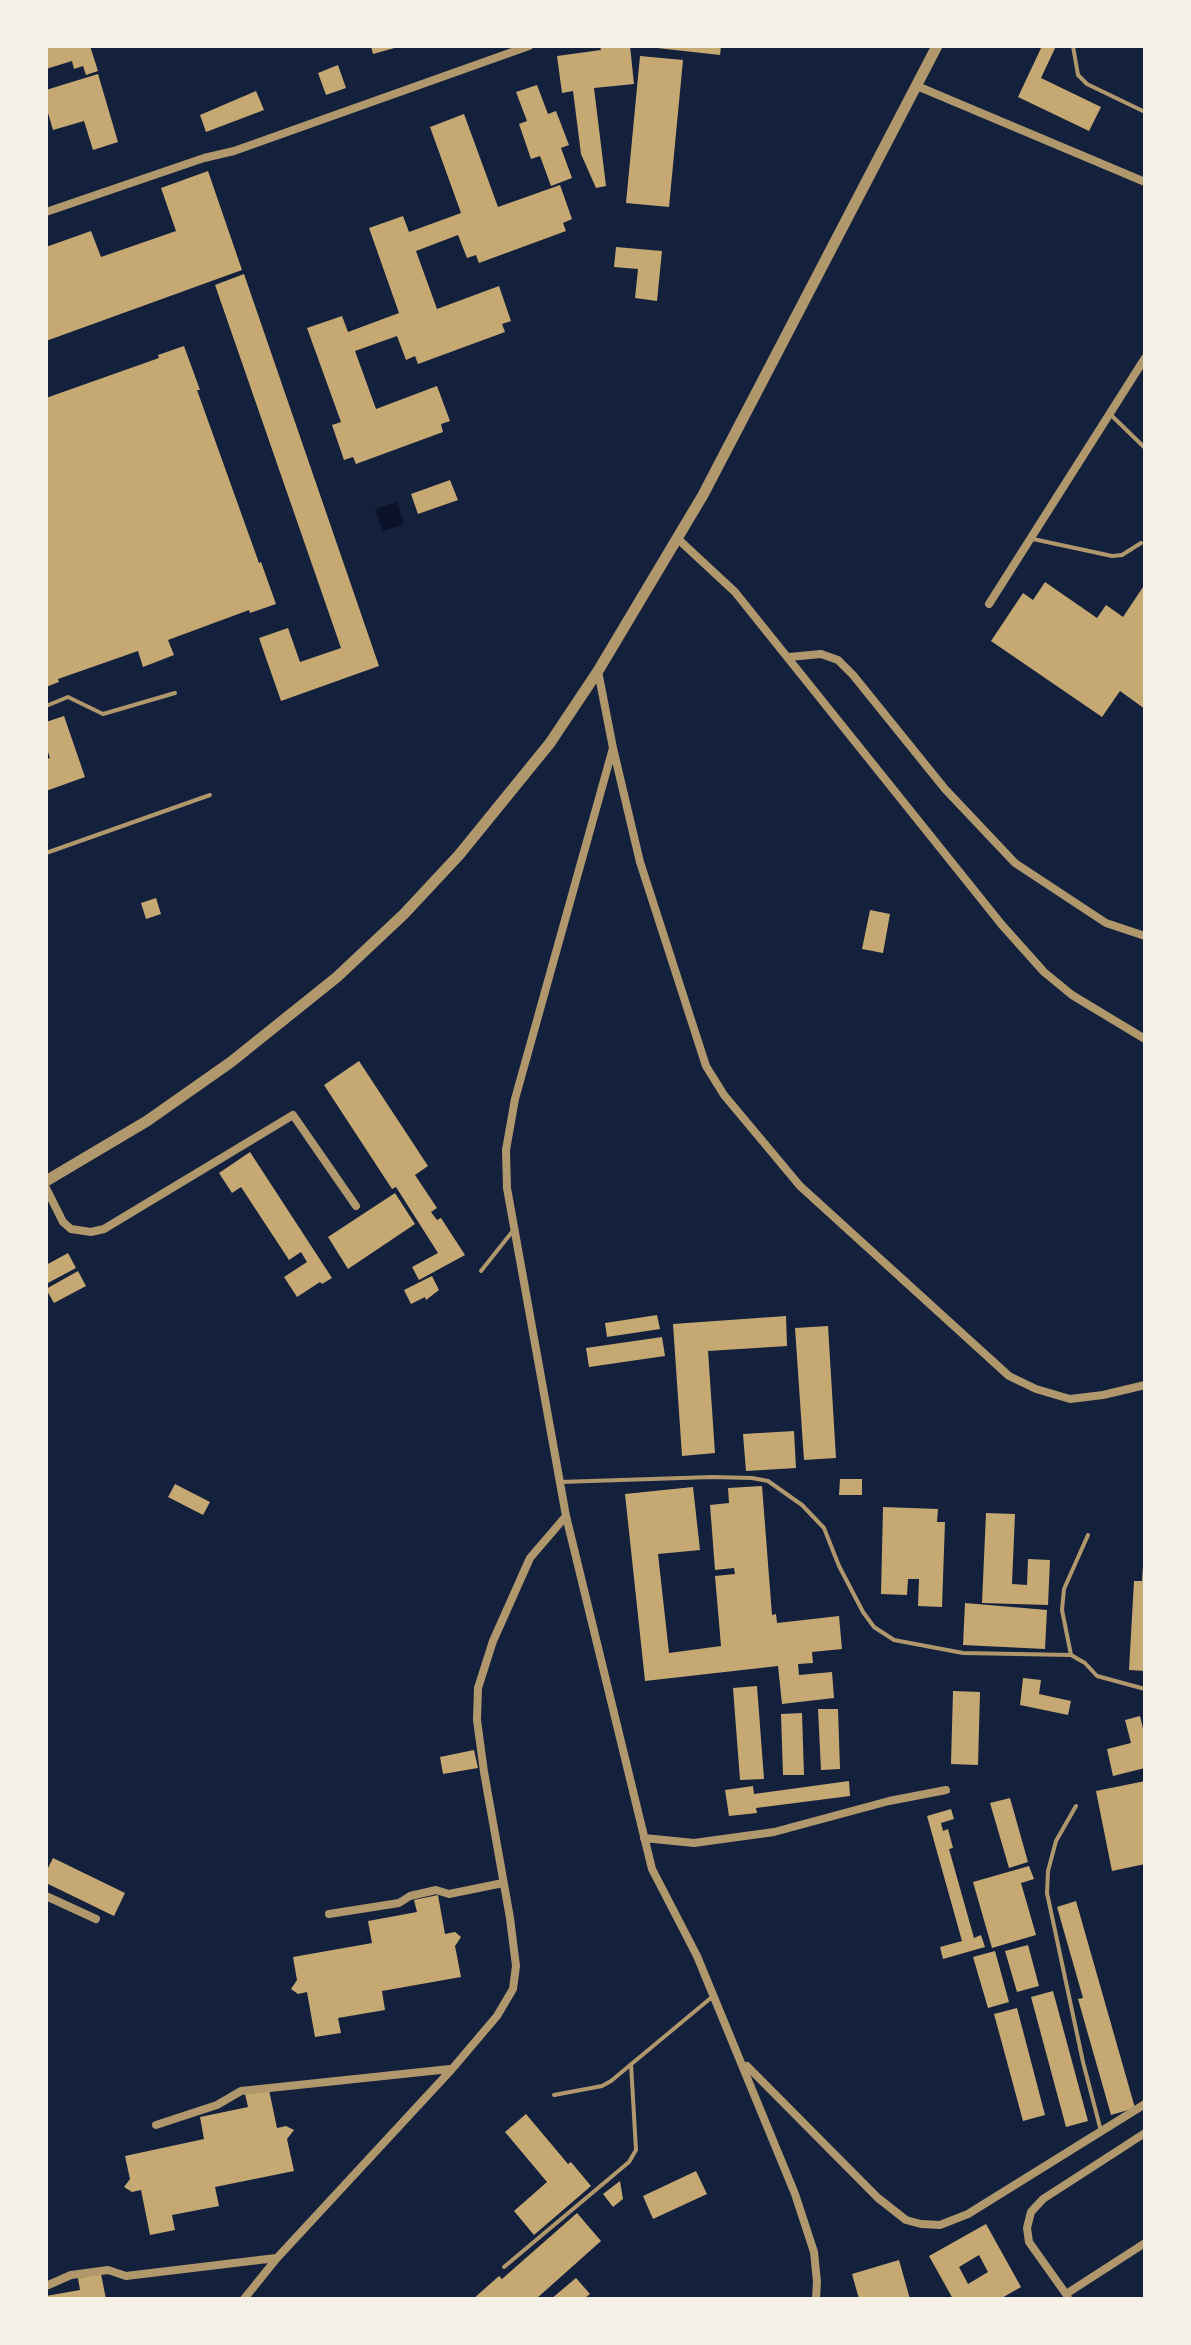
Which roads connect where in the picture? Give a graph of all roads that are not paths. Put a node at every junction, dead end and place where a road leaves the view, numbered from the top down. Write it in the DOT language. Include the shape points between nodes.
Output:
graph roads {
  1 [pos="529,46"];
  2 [pos="937,46"];
  3 [pos="1073,46"];
  4 [pos="917,86"];
  5 [pos="1145,112"];
  6 [pos="1145,182"];
  7 [pos="46,212"];
  8 [pos="1145,358"];
  9 [pos="1110,413"];
  10 [pos="1145,448"];
  11 [pos="1031,538"];
  12 [pos="678,539"];
  13 [pos="1141,543"];
  14 [pos="989,604"];
  15 [pos="789,657"];
  16 [pos="598,671"];
  17 [pos="175,693"];
  18 [pos="46,706"];
  19 [pos="613,748"];
  20 [pos="210,795"];
  21 [pos="46,853"];
  22 [pos="1145,936"];
  23 [pos="1145,1039"];
  24 [pos="46,1181"];
  25 [pos="46,1188"];
  26 [pos="356,1206"];
  27 [pos="514,1230"];
  28 [pos="481,1271"];
  29 [pos="1145,1385"];
  30 [pos="560,1482"];
  31 [pos="566,1516"];
  32 [pos="1088,1535"];
  33 [pos="1071,1655"];
  34 [pos="1145,1689"];
  35 [pos="946,1790"];
  36 [pos="1076,1806"];
  37 [pos="644,1838"];
  38 [pos="503,1883"];
  39 [pos="46,1896"];
  40 [pos="329,1914"];
  41 [pos="96,1919"];
  42 [pos="714,1996"];
  43 [pos="743,2063"];
  44 [pos="631,2064"];
  45 [pos="452,2069"];
  46 [pos="554,2095"];
  47 [pos="1145,2104"];
  48 [pos="156,2125"];
  49 [pos="1101,2131"];
  50 [pos="1145,2133"];
  51 [pos="1145,2243"];
  52 [pos="277,2258"];
  53 [pos="504,2267"];
  54 [pos="46,2286"];
  55 [pos="1067,2297"];
  56 [pos="244,2299"];
  57 [pos="816,2299"];
  1 -- 7 [label="street"];
  2 -- 4 [label="street"];
  3 -- 5 [label="lane" via="1078,75 1087,84"];
  4 -- 6 [label="street"];
  4 -- 12 [label="street"];
  8 -- 9 [label="street"];
  9 -- 10 [label="lane"];
  9 -- 11 [label="street"];
  11 -- 13 [label="lane" via="1112,556"];
  11 -- 14 [label="street"];
  12 -- 15 [label="street" via="735,592"];
  12 -- 16 [label="street"];
  15 -- 22 [label="street" via="821,654 838,660 945,789 1015,863 1106,923"];
  15 -- 23 [label="street" via="1044,972"];
  16 -- 19 [label="street"];
  16 -- 24 [label="street" via="550,743 459,855 337,977 147,1121"];
  17 -- 18 [label="lane" via="103,714 68,697"];
  19 -- 27 [label="street" via="515,1099 506,1150"];
  19 -- 29 [label="street" via="640,862 706,1066 724,1095 800,1186 1009,1376 1070,1399"];
  20 -- 21 [label="lane"];
  25 -- 26 [label="street" via="71,1229 104,1229 293,1115"];
  27 -- 28 [label="lane"];
  27 -- 30 [label="street"];
  30 -- 31 [label="street"];
  30 -- 33 [label="lane" via="712,1477 768,1481 824,1528 863,1612 894,1640 963,1653"];
  31 -- 37 [label="street"];
  31 -- 38 [label="street" via="530,1558 478,1688 477,1720"];
  32 -- 33 [label="lane" via="1064,1589 1062,1610"];
  33 -- 34 [label="lane" via="1097,1676"];
  35 -- 37 [label="street" via="774,1832 694,1843"];
  36 -- 49 [label="lane" via="1056,1841 1047,1893"];
  37 -- 42 [label="street" via="652,1869"];
  38 -- 40 [label="street" via="449,1894 436,1890 399,1903"];
  38 -- 45 [label="street" via="516,1966 513,1989"];
  39 -- 41 [label="street"];
  42 -- 43 [label="street"];
  42 -- 44 [label="lane"];
  43 -- 49 [label="street" via="878,2198 906,2220 921,2224 940,2225 968,2214"];
  43 -- 57 [label="street" via="814,2252"];
  44 -- 46 [label="lane" via="602,2086"];
  44 -- 53 [label="lane" via="636,2150 629,2162"];
  45 -- 48 [label="street" via="241,2091 217,2105"];
  45 -- 52 [label="street"];
  47 -- 49 [label="street"];
  50 -- 55 [label="street" via="1031,2212 1029,2242"];
  51 -- 55 [label="street"];
  52 -- 54 [label="street" via="126,2276 108,2270 71,2275"];
  52 -- 56 [label="street"];
}
